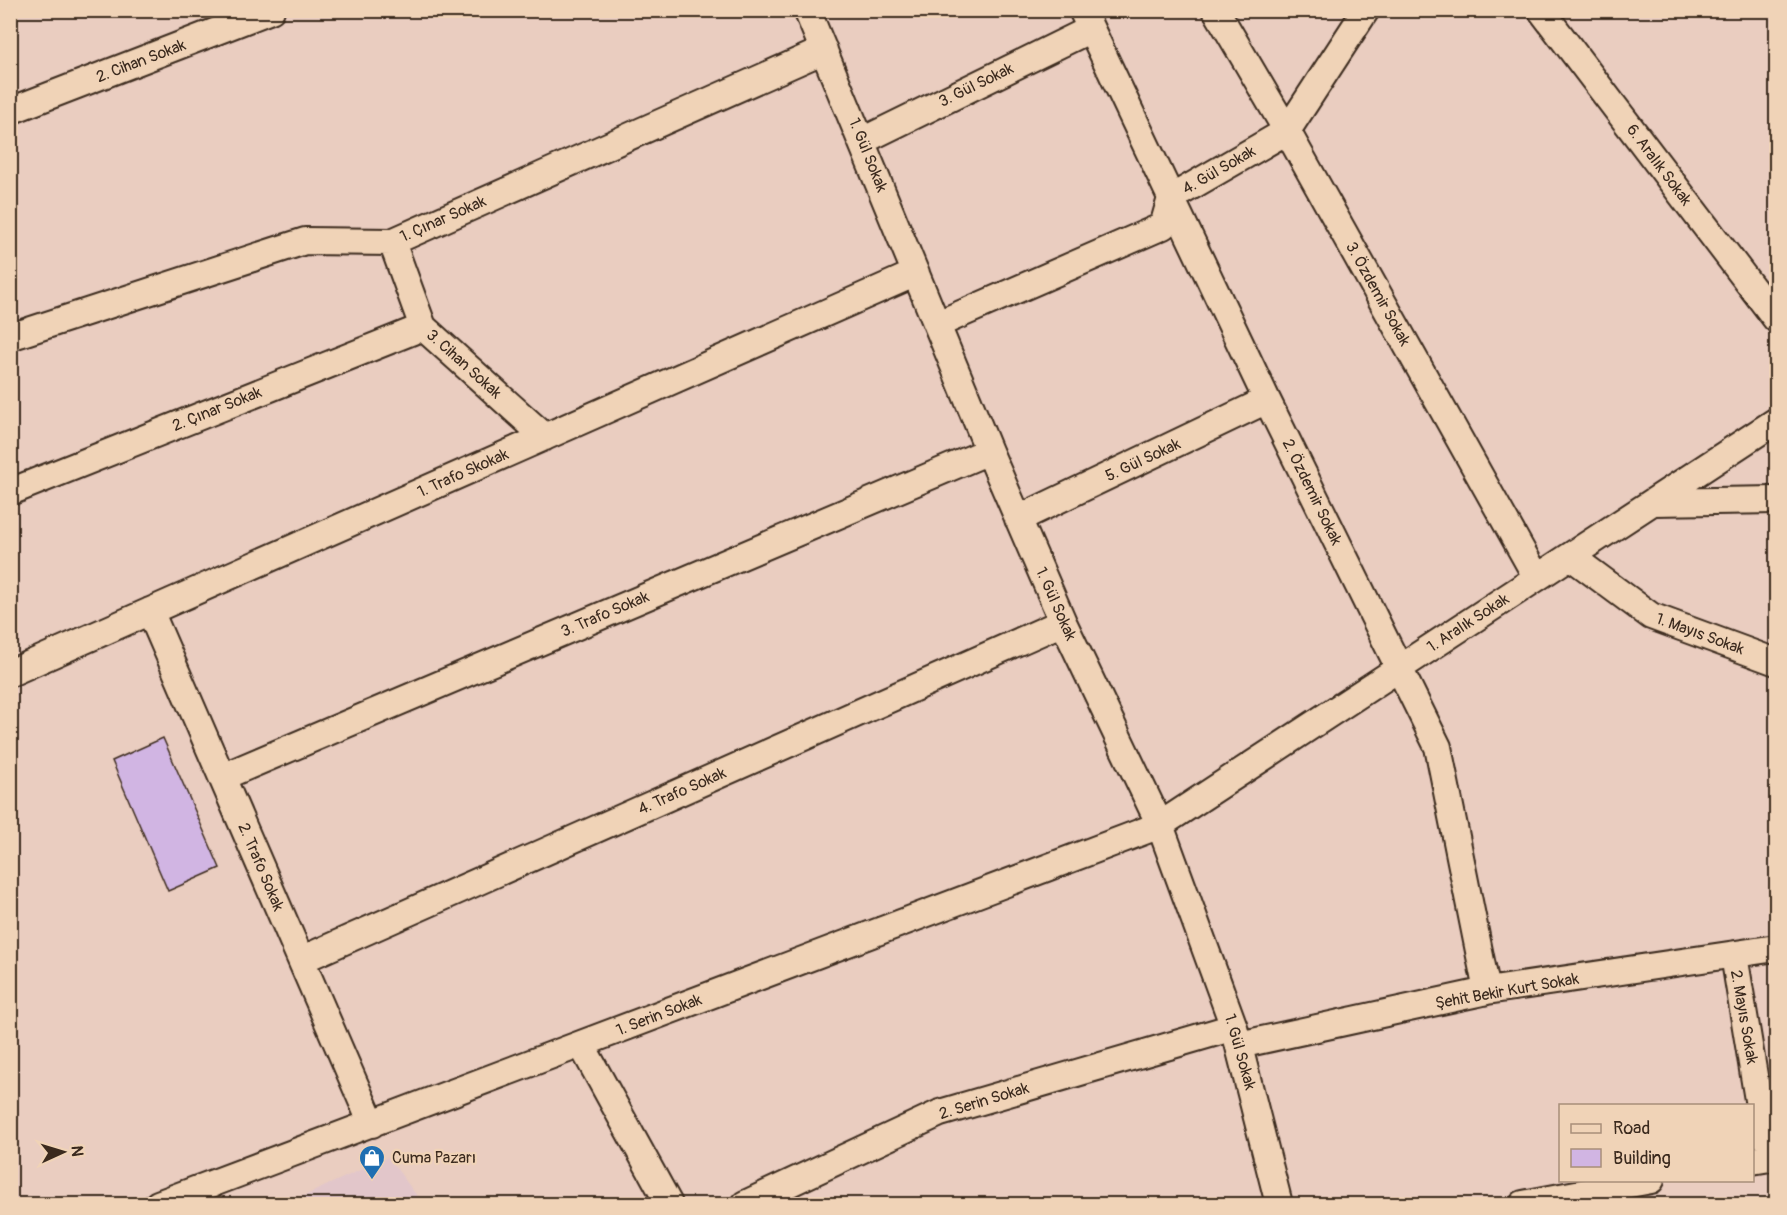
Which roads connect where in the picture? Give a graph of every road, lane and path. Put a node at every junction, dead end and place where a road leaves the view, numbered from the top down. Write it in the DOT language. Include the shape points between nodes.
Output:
graph roads {
  1 [pos="271,10"];
  2 [pos="807,10"];
  3 [pos="1216,10"];
  4 [pos="1366,10"];
  5 [pos="1541,10"];
  6 [pos="1086,20"];
  7 [pos="824,50"];
  8 [pos="10,111"];
  9 [pos="1287,131"];
  10 [pos="862,141"];
  11 [pos="1171,198"];
  12 [pos="392,242"];
  13 [pos="916,273"];
  14 [pos="1776,319"];
  15 [pos="938,324"];
  16 [pos="423,327"];
  17 [pos="10,337"];
  18 [pos="1267,400"];
  19 [pos="1776,421"];
  20 [pos="545,437"];
  21 [pos="989,451"];
  22 [pos="10,492"];
  23 [pos="1776,500"];
  24 [pos="1653,502"];
  25 [pos="1018,519"];
  26 [pos="1570,556"];
  27 [pos="1537,578"];
  28 [pos="150,611"];
  29 [pos="1063,622"];
  30 [pos="1776,662"];
  31 [pos="1400,668"];
  32 [pos="10,673"];
  33 [pos="222,777"];
  34 [pos="1160,825"];
  35 [pos="1776,948"];
  36 [pos="1734,955"];
  37 [pos="301,960"];
  38 [pos="1487,991"];
  39 [pos="1237,1036"];
  40 [pos="581,1044"];
  41 [pos="372,1124"];
  42 [pos="1776,1144"];
  43 [pos="1776,1157"];
  44 [pos="1754,1161"];
  45 [pos="1640,1182"];
  46 [pos="158,1204"];
  47 [pos="669,1204"];
  48 [pos="745,1204"];
  49 [pos="1279,1204"];
  50 [pos="1523,1204"];
  1 -- 8 [label="street, 2. Cihan Sokak"];
  2 -- 7 [label="street, 1. Gül Sokak"];
  3 -- 9 [label="street, 3. Özdemir Sokak"];
  4 -- 9 [label="street, 4. Gül Sokak"];
  5 -- 14 [label="street, 6. Aralık Sokak"];
  6 -- 10 [label="street, 3. Gül Sokak"];
  6 -- 11 [label="street, 2. Özdemir Sokak"];
  7 -- 10 [label="street, 1. Gül Sokak"];
  7 -- 12 [label="street, 1. Çınar Sokak"];
  9 -- 11 [label="street, 4. Gül Sokak"];
  9 -- 27 [label="street, 3. Özdemir Sokak"];
  10 -- 13 [label="street, 1. Gül Sokak"];
  11 -- 15 [label="street, 4. Gül Sokak" via="1163,226"];
  11 -- 18 [label="street, 2. Özdemir Sokak"];
  12 -- 16 [label="street, 3. Cihan Sokak"];
  12 -- 17 [label="street, 1. Çınar Sokak" via="305,241"];
  13 -- 15 [label="street, 1. Gül Sokak"];
  13 -- 20 [label="street, 1. Trafo Skokak"];
  15 -- 21 [label="street, 1. Gül Sokak"];
  16 -- 20 [label="street, 3. Cihan Sokak"];
  16 -- 22 [label="street, 2. Çınar Sokak"];
  18 -- 25 [label="street, 5. Gül Sokak"];
  18 -- 31 [label="street, 2. Özdemir Sokak"];
  19 -- 24 [label="street, 1. Aralık Sokak"];
  20 -- 28 [label="street, 1. Trafo Skokak"];
  21 -- 25 [label="street, 1. Gül Sokak"];
  21 -- 33 [label="street, 3. Trafo Sokak"];
  23 -- 24 [label="street"];
  24 -- 26 [label="street, 1. Aralık Sokak"];
  25 -- 29 [label="street, 1. Gül Sokak"];
  26 -- 27 [label="street, 1. Aralık Sokak"];
  26 -- 30 [label="street, 1. Mayıs Sokak" via="1651,616"];
  27 -- 31 [label="street, 1. Aralık Sokak"];
  28 -- 32 [label="street, 1. Trafo Skokak"];
  28 -- 33 [label="street, 2. Trafo Sokak"];
  29 -- 34 [label="street, 1. Gül Sokak"];
  29 -- 37 [label="street, 4. Trafo Sokak"];
  31 -- 34 [label="street, 1. Aralık Sokak"];
  31 -- 38 [label="street, 2. Özdemir Sokak" via="1438,747"];
  33 -- 37 [label="street, 2. Trafo Sokak"];
  34 -- 39 [label="street, 1. Gül Sokak"];
  34 -- 40 [label="street, 1. Serin Sokak"];
  35 -- 36 [label="street, Şehit Bekir Kurt Sokak"];
  36 -- 38 [label="street, Şehit Bekir Kurt Sokak"];
  36 -- 42 [label="street, 2. Mayıs Sokak" via="1764,1136"];
  37 -- 41 [label="street, 2. Trafo Sokak"];
  38 -- 39 [label="street, Şehit Bekir Kurt Sokak"];
  39 -- 48 [label="street, 2. Serin Sokak" via="940,1113"];
  39 -- 49 [label="street, 1. Gül Sokak"];
  40 -- 41 [label="street, 1. Serin Sokak"];
  40 -- 47 [label="street"];
  41 -- 46 [label="street, 1. Serin Sokak"];
  43 -- 44 [label="street"];
  45 -- 50 [label="street"];
}
